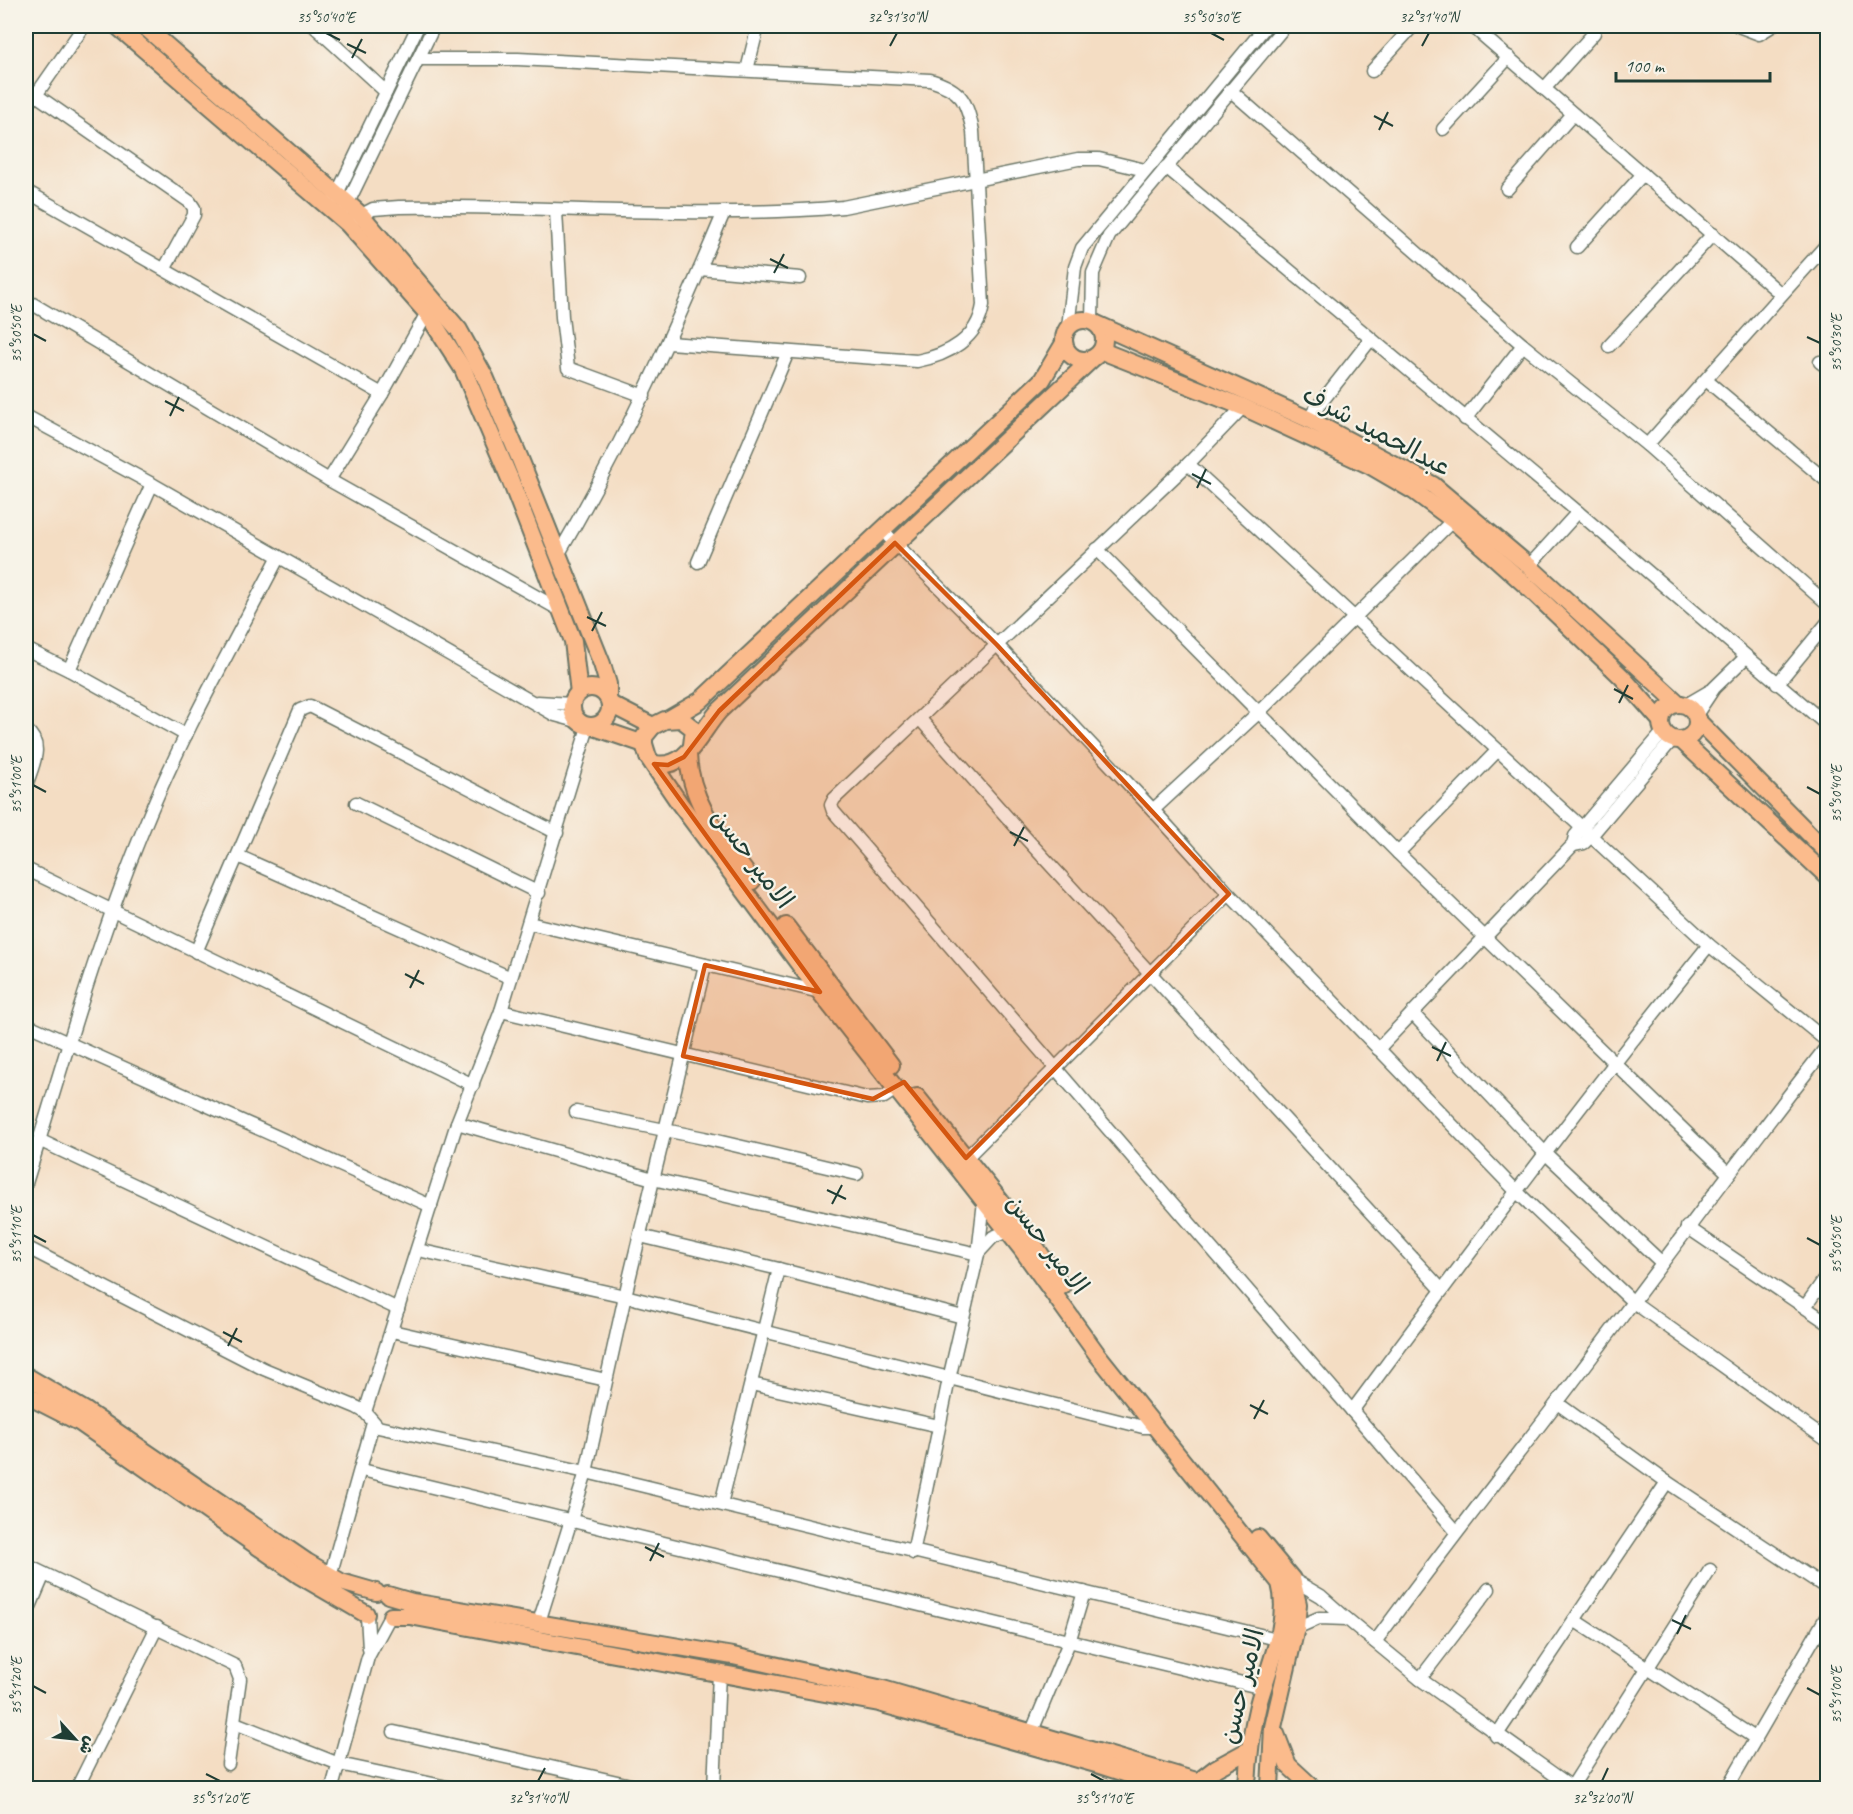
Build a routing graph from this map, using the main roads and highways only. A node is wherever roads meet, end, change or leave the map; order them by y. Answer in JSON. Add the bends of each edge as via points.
{"nodes":[{"id":1,"x":117,"y":26,"type":"edge"},
{"id":2,"x":144,"y":26,"type":"edge"},
{"id":3,"x":344,"y":210,"type":"junction"},
{"id":4,"x":1094,"y":323,"type":"junction"},
{"id":5,"x":1066,"y":335,"type":"junction"},
{"id":6,"x":1097,"y":355,"type":"junction"},
{"id":7,"x":550,"y":534,"type":"junction"},
{"id":8,"x":532,"y":540,"type":"junction"},
{"id":9,"x":575,"y":698,"type":"junction"},
{"id":10,"x":609,"y":700,"type":"junction"},
{"id":11,"x":1689,"y":711,"type":"junction"},
{"id":12,"x":663,"y":722,"type":"junction"},
{"id":13,"x":586,"y":725,"type":"junction"},
{"id":14,"x":1670,"y":732,"type":"junction"},
{"id":15,"x":644,"y":744,"type":"junction"},
{"id":16,"x":690,"y":749,"type":"junction"},
{"id":17,"x":654,"y":764,"type":"junction"},
{"id":18,"x":1826,"y":848,"type":"edge"},
{"id":19,"x":1827,"y":877,"type":"edge"},
{"id":20,"x":900,"y":1085,"type":"junction"},
{"id":21,"x":26,"y":1376,"type":"edge"},
{"id":22,"x":26,"y":1395,"type":"edge"},
{"id":23,"x":382,"y":1593,"type":"junction"},
{"id":24,"x":366,"y":1615,"type":"junction"},
{"id":25,"x":390,"y":1617,"type":"junction"},
{"id":26,"x":1273,"y":1727,"type":"junction"},
{"id":27,"x":1249,"y":1750,"type":"junction"},
{"id":28,"x":1199,"y":1781,"type":"junction"},
{"id":29,"x":1171,"y":1788,"type":"edge"},
{"id":30,"x":1220,"y":1788,"type":"edge"},
{"id":31,"x":1247,"y":1788,"type":"edge"},
{"id":32,"x":1270,"y":1788,"type":"edge"},
{"id":33,"x":1313,"y":1788,"type":"edge"}],
"edges":[{"from":1,"to":3,"type":"main road"},
{"from":2,"to":3,"type":"main road"},
{"from":3,"to":7,"type":"main road","via":[[449,316],[472,350]]},
{"from":3,"to":8,"type":"main road","via":[[426,313],[463,369]]},
{"from":4,"to":5,"type":"main road","via":[[1079,321]]},
{"from":4,"to":6,"type":"main road","via":[[1104,335]]},
{"from":4,"to":11,"type":"main road","name":"عبدالحميد شرف","via":[[1308,419],[1433,485]]},
{"from":5,"to":6,"type":"main road","via":[[1068,353],[1077,360]]},
{"from":5,"to":12,"type":"main road","via":[[1042,380],[700,701]]},
{"from":6,"to":14,"type":"main road","name":"عبدالحميد شرف","via":[[1243,407],[1396,480],[1453,520],[1572,628]]},
{"from":6,"to":16,"type":"main road","via":[[719,711]]},
{"from":7,"to":8,"type":"main road"},
{"from":7,"to":10,"type":"main road","via":[[602,664]]},
{"from":8,"to":9,"type":"main road","via":[[573,641]]},
{"from":9,"to":10,"type":"main road","via":[[591,688],[603,692]]},
{"from":9,"to":13,"type":"main road"},
{"from":10,"to":12,"type":"main road"},
{"from":10,"to":13,"type":"main road","via":[[608,717]]},
{"from":11,"to":14,"type":"main road","via":[[1693,733]]},
{"from":11,"to":14,"type":"main road","via":[[1669,707]]},
{"from":11,"to":18,"type":"main road","name":"عبدالحميد شرف"},
{"from":12,"to":15,"type":"main road","via":[[648,731]]},
{"from":12,"to":16,"type":"main road","name":"الامير حسن","via":[[681,719],[691,724],[694,729]]},
{"from":13,"to":15,"type":"main road"},
{"from":14,"to":19,"type":"main road","name":"عبدالحميد شرف"},
{"from":15,"to":17,"type":"main road"},
{"from":16,"to":17,"type":"main road","via":[[676,764]]},
{"from":16,"to":20,"type":"main road","name":"الامير حسن","via":[[695,794],[707,819]]},
{"from":17,"to":20,"type":"main road","name":"الامير حسن","via":[[820,992]]},
{"from":20,"to":26,"type":"main road","name":"الامير حسن","via":[[1026,1233],[1103,1347],[1292,1579],[1298,1604],[1296,1628]]},
{"from":20,"to":27,"type":"main road","name":"الامير حسن","via":[[1097,1354],[1280,1583],[1285,1612]]},
{"from":21,"to":23,"type":"main road","via":[[86,1411],[330,1576]]},
{"from":22,"to":24,"type":"main road","via":[[79,1422],[270,1556]]},
{"from":23,"to":24,"type":"main road","via":[[364,1603]]},
{"from":23,"to":25,"type":"main road","via":[[394,1607]]},
{"from":23,"to":28,"type":"main road","via":[[411,1602],[733,1656],[872,1686]]},
{"from":24,"to":25,"type":"main road","via":[[375,1621]]},
{"from":25,"to":29,"type":"main road","via":[[410,1616],[879,1703]]},
{"from":26,"to":32,"type":"main road","name":"الامير حسن"},
{"from":26,"to":33,"type":"main road","via":[[1288,1765]]},
{"from":27,"to":28,"type":"main road"},
{"from":27,"to":31,"type":"main road","name":"الامير حسن"},
{"from":28,"to":30,"type":"main road"}]}
